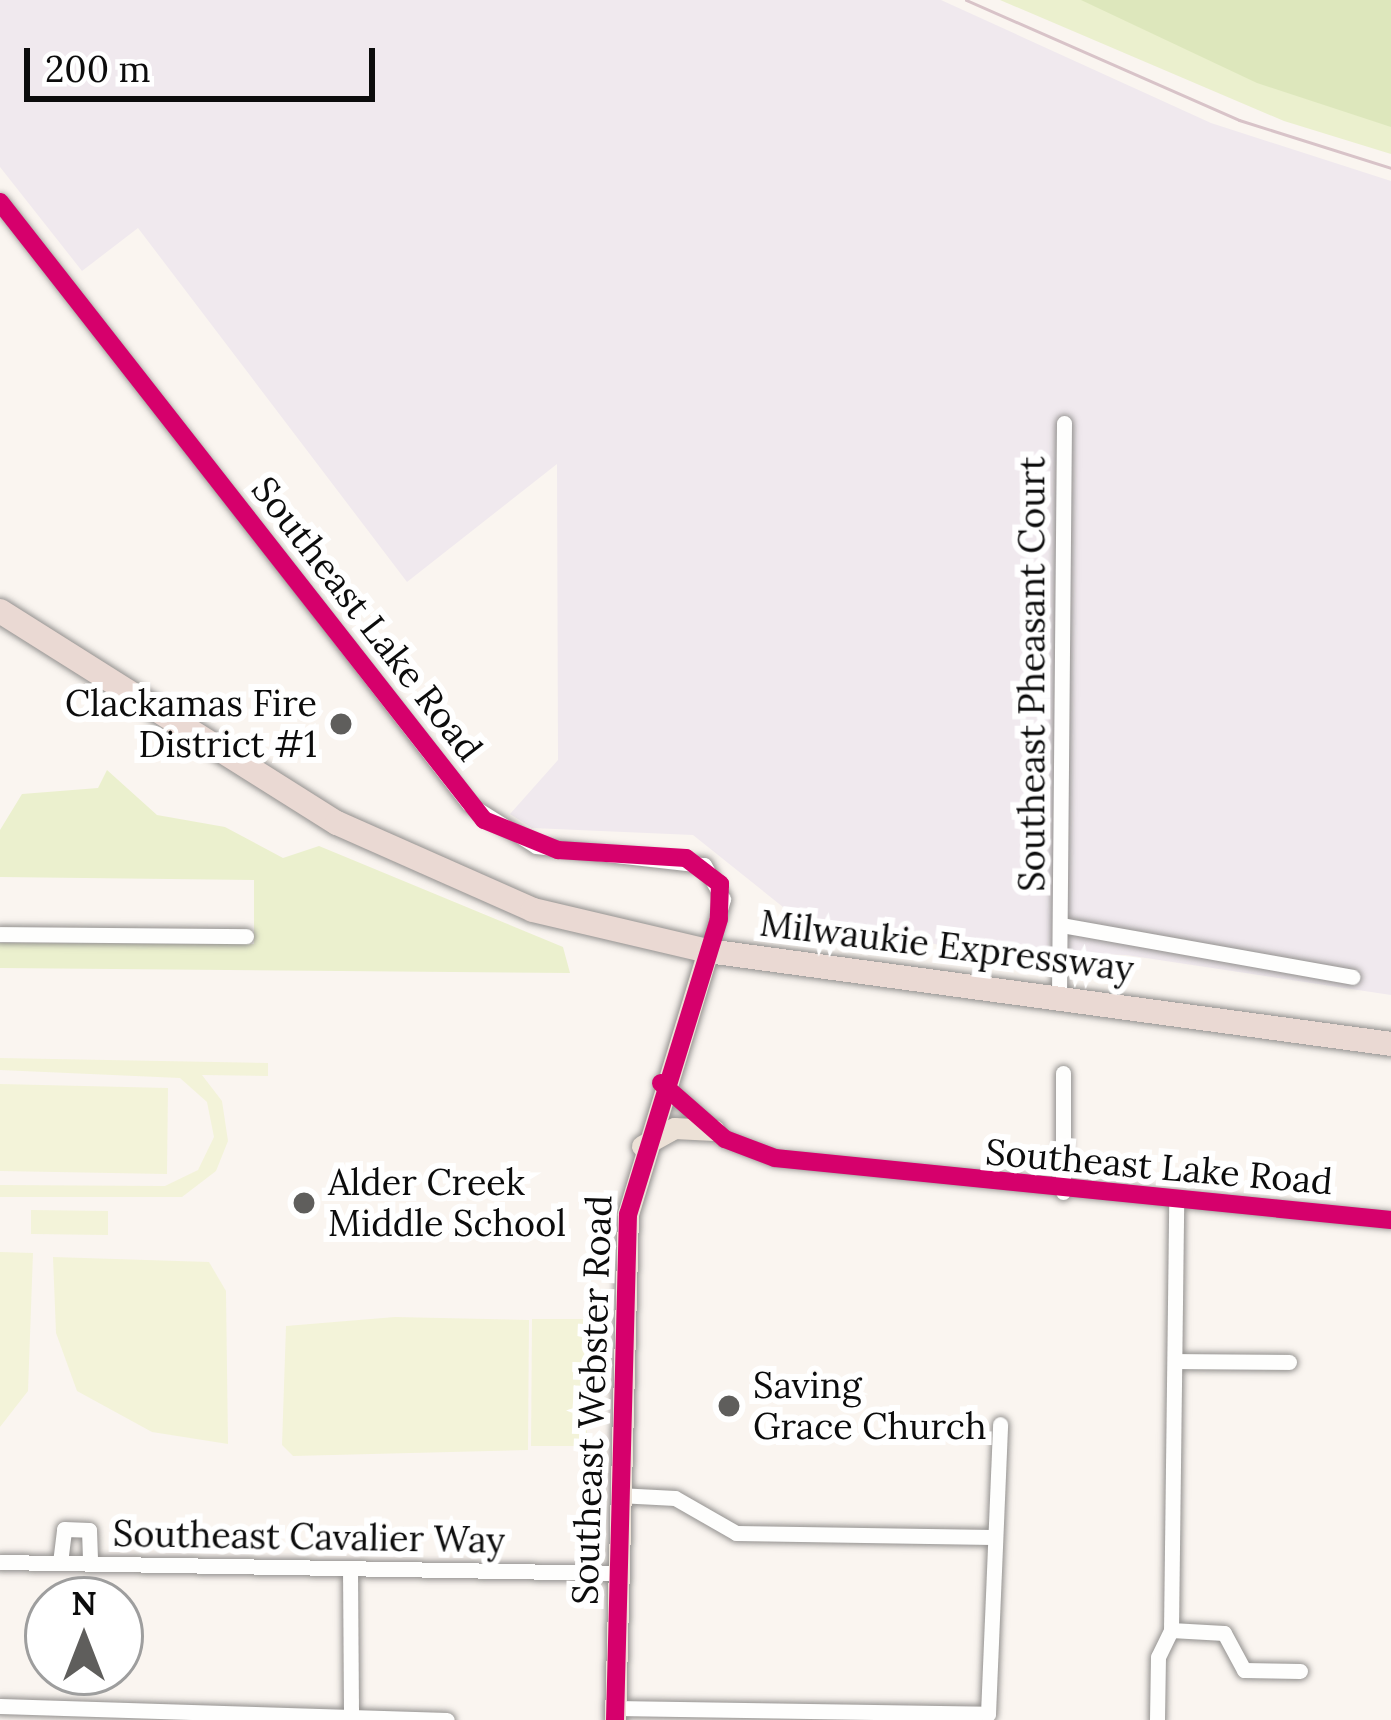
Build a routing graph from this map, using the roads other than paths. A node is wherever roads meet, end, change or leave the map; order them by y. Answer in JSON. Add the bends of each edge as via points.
{"nodes":[{"id":1,"x":0,"y":202,"type":"edge"},
{"id":2,"x":1064,"y":423,"type":"dead end"},
{"id":3,"x":0,"y":611,"type":"edge"},
{"id":4,"x":1061,"y":925,"type":"junction"},
{"id":5,"x":0,"y":934,"type":"edge"},
{"id":6,"x":245,"y":936,"type":"dead end"},
{"id":7,"x":709,"y":951,"type":"junction"},
{"id":8,"x":1352,"y":977,"type":"dead end"},
{"id":9,"x":1059,"y":996,"type":"junction"},
{"id":10,"x":1391,"y":1044,"type":"edge"},
{"id":11,"x":1063,"y":1073,"type":"dead end"},
{"id":12,"x":661,"y":1083,"type":"junction"},
{"id":13,"x":714,"y":1130,"type":"junction"},
{"id":14,"x":642,"y":1146,"type":"junction"},
{"id":15,"x":1063,"y":1192,"type":"junction"},
{"id":16,"x":1176,"y":1204,"type":"junction"},
{"id":17,"x":1391,"y":1220,"type":"edge"},
{"id":18,"x":1176,"y":1361,"type":"junction"},
{"id":19,"x":1289,"y":1363,"type":"dead end"},
{"id":20,"x":1000,"y":1424,"type":"dead end"},
{"id":21,"x":618,"y":1496,"type":"junction"},
{"id":22,"x":992,"y":1537,"type":"junction"},
{"id":23,"x":0,"y":1562,"type":"edge"},
{"id":24,"x":60,"y":1563,"type":"junction"},
{"id":25,"x":90,"y":1564,"type":"junction"},
{"id":26,"x":350,"y":1568,"type":"junction"},
{"id":27,"x":617,"y":1573,"type":"junction"},
{"id":28,"x":1171,"y":1630,"type":"junction"},
{"id":29,"x":1300,"y":1671,"type":"dead end"},
{"id":30,"x":0,"y":1706,"type":"edge"},
{"id":31,"x":351,"y":1712,"type":"junction"},
{"id":32,"x":615,"y":1714,"type":"edge"},
{"id":33,"x":443,"y":1717,"type":"edge"},
{"id":34,"x":1157,"y":1720,"type":"edge"}],
"edges":[{"from":1,"to":7,"type":"street","name":"Southeast Lake Road","via":[[469,804],[536,846],[704,865],[723,899]]},
{"from":2,"to":4,"type":"street","name":"Southeast Pheasant Court"},
{"from":3,"to":7,"type":"highway","name":"Milwaukie Expressway","via":[[221,756],[428,870],[573,922]]},
{"from":4,"to":8,"type":"street"},
{"from":4,"to":9,"type":"street","name":"Southeast Pheasant Court"},
{"from":5,"to":6,"type":"street"},
{"from":7,"to":9,"type":"highway","name":"Milwaukie Expressway"},
{"from":7,"to":12,"type":"main road","name":"Southeast Webster Road"},
{"from":9,"to":10,"type":"highway","name":"Milwaukie Expressway"},
{"from":11,"to":15,"type":"street"},
{"from":12,"to":13,"type":"street","name":"Southeast Lake Road"},
{"from":12,"to":14,"type":"main road","name":"Southeast Webster Road"},
{"from":13,"to":14,"type":"main road","via":[[674,1128]]},
{"from":13,"to":15,"type":"street","name":"Southeast Lake Road","via":[[788,1160]]},
{"from":14,"to":21,"type":"main road","name":"Southeast Webster Road","via":[[623,1268]]},
{"from":15,"to":16,"type":"street","name":"Southeast Lake Road"},
{"from":16,"to":17,"type":"street","name":"Southeast Lake Road"},
{"from":16,"to":18,"type":"street"},
{"from":18,"to":19,"type":"street"},
{"from":18,"to":28,"type":"street"},
{"from":20,"to":22,"type":"street"},
{"from":21,"to":22,"type":"street","via":[[675,1498],[736,1533]]},
{"from":21,"to":27,"type":"main road","name":"Southeast Webster Road"},
{"from":22,"to":32,"type":"street","via":[[988,1714]]},
{"from":23,"to":24,"type":"street","name":"Southeast Cavalier Way"},
{"from":24,"to":25,"type":"street","name":"Southeast Cavalier Way"},
{"from":24,"to":25,"type":"street","via":[[64,1529],[88,1531]]},
{"from":25,"to":26,"type":"street","name":"Southeast Cavalier Way"},
{"from":26,"to":27,"type":"street","name":"Southeast Cavalier Way"},
{"from":26,"to":31,"type":"street"},
{"from":27,"to":32,"type":"main road","name":"Southeast Webster Road"},
{"from":28,"to":29,"type":"street","via":[[1224,1633],[1244,1670]]},
{"from":28,"to":34,"type":"street","via":[[1157,1657]]},
{"from":30,"to":31,"type":"street"},
{"from":31,"to":33,"type":"street"}]}
